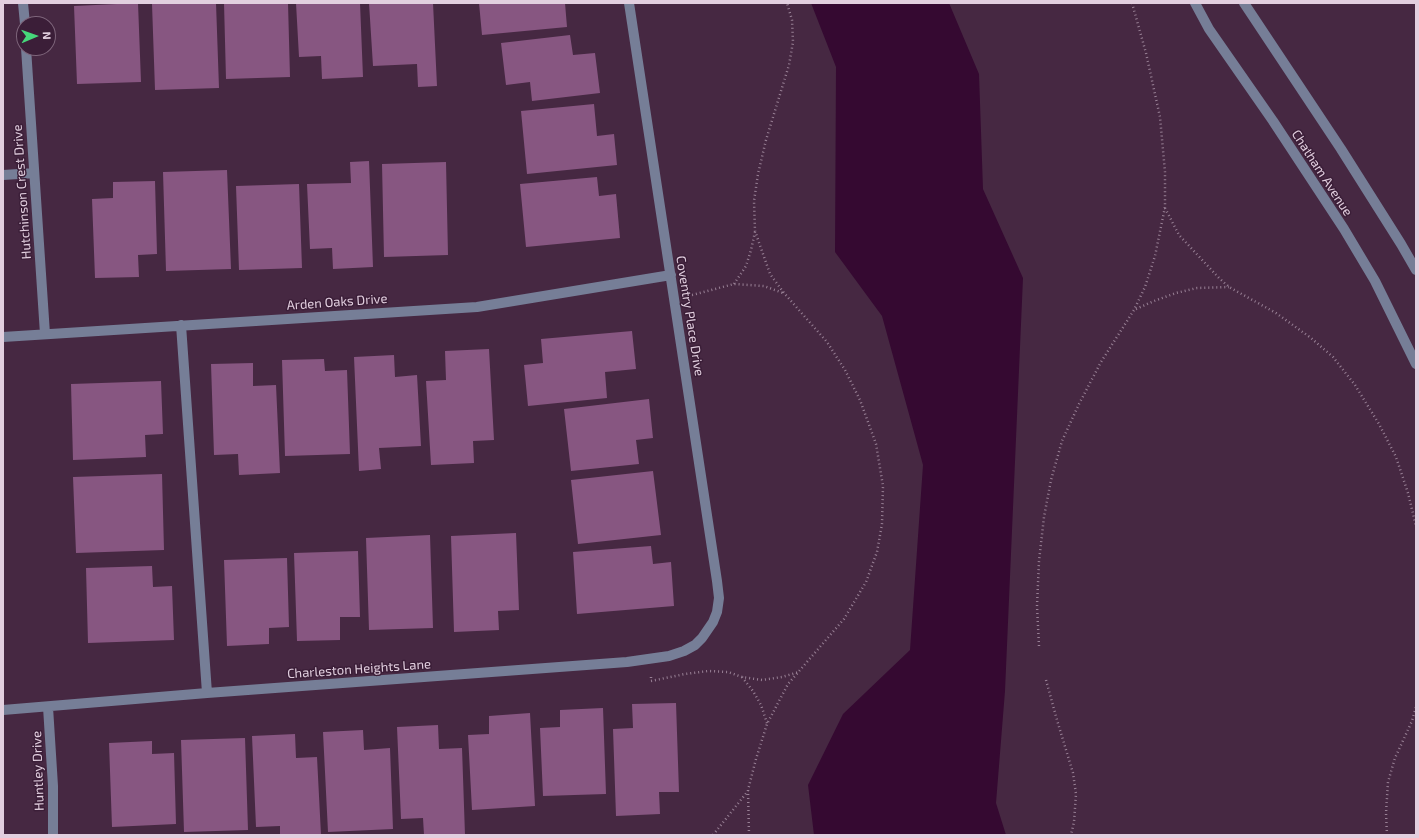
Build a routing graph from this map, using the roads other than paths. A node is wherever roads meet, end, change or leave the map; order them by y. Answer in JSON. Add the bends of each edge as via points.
{"nodes":[{"id":1,"x":23,"y":3,"type":"edge"},
{"id":2,"x":629,"y":3,"type":"edge"},
{"id":3,"x":1195,"y":3,"type":"edge"},
{"id":4,"x":1244,"y":3,"type":"edge"},
{"id":5,"x":24,"y":16,"type":"edge"},
{"id":6,"x":27,"y":56,"type":"edge"},
{"id":7,"x":34,"y":173,"type":"junction"},
{"id":8,"x":3,"y":175,"type":"edge"},
{"id":9,"x":1416,"y":270,"type":"edge"},
{"id":10,"x":671,"y":276,"type":"junction"},
{"id":11,"x":181,"y":325,"type":"junction"},
{"id":12,"x":45,"y":334,"type":"junction"},
{"id":13,"x":3,"y":337,"type":"edge"},
{"id":14,"x":1416,"y":364,"type":"edge"},
{"id":15,"x":708,"y":631,"type":"joint"},
{"id":16,"x":207,"y":693,"type":"junction"},
{"id":17,"x":48,"y":706,"type":"junction"},
{"id":18,"x":3,"y":710,"type":"edge"},
{"id":19,"x":53,"y":835,"type":"edge"}],
"edges":[{"from":1,"to":5,"type":"street"},
{"from":2,"to":10,"type":"street","name":"Coventry Place Drive"},
{"from":3,"to":14,"type":"street","name":"Chatham Avenue","via":[[1209,29],[1344,229],[1375,281]]},
{"from":4,"to":9,"type":"street","via":[[1342,150]]},
{"from":6,"to":7,"type":"street","name":"Hutchinson Crest Drive"},
{"from":7,"to":8,"type":"street"},
{"from":7,"to":12,"type":"street","name":"Hutchinson Crest Drive"},
{"from":10,"to":11,"type":"street","name":"Arden Oaks Drive","via":[[477,307]]},
{"from":10,"to":15,"type":"street","name":"Coventry Place Drive","via":[[719,598],[717,612]]},
{"from":11,"to":12,"type":"street","name":"Arden Oaks Drive"},
{"from":11,"to":16,"type":"street"},
{"from":12,"to":13,"type":"street","name":"Arden Oaks Drive"},
{"from":15,"to":16,"type":"street","name":"Charleston Heights Lane","via":[[695,645],[684,651],[648,659]]},
{"from":16,"to":17,"type":"street","name":"Charleston Heights Lane"},
{"from":17,"to":18,"type":"street","name":"Charleston Heights Lane"},
{"from":17,"to":19,"type":"street","name":"Huntley Drive"}]}
